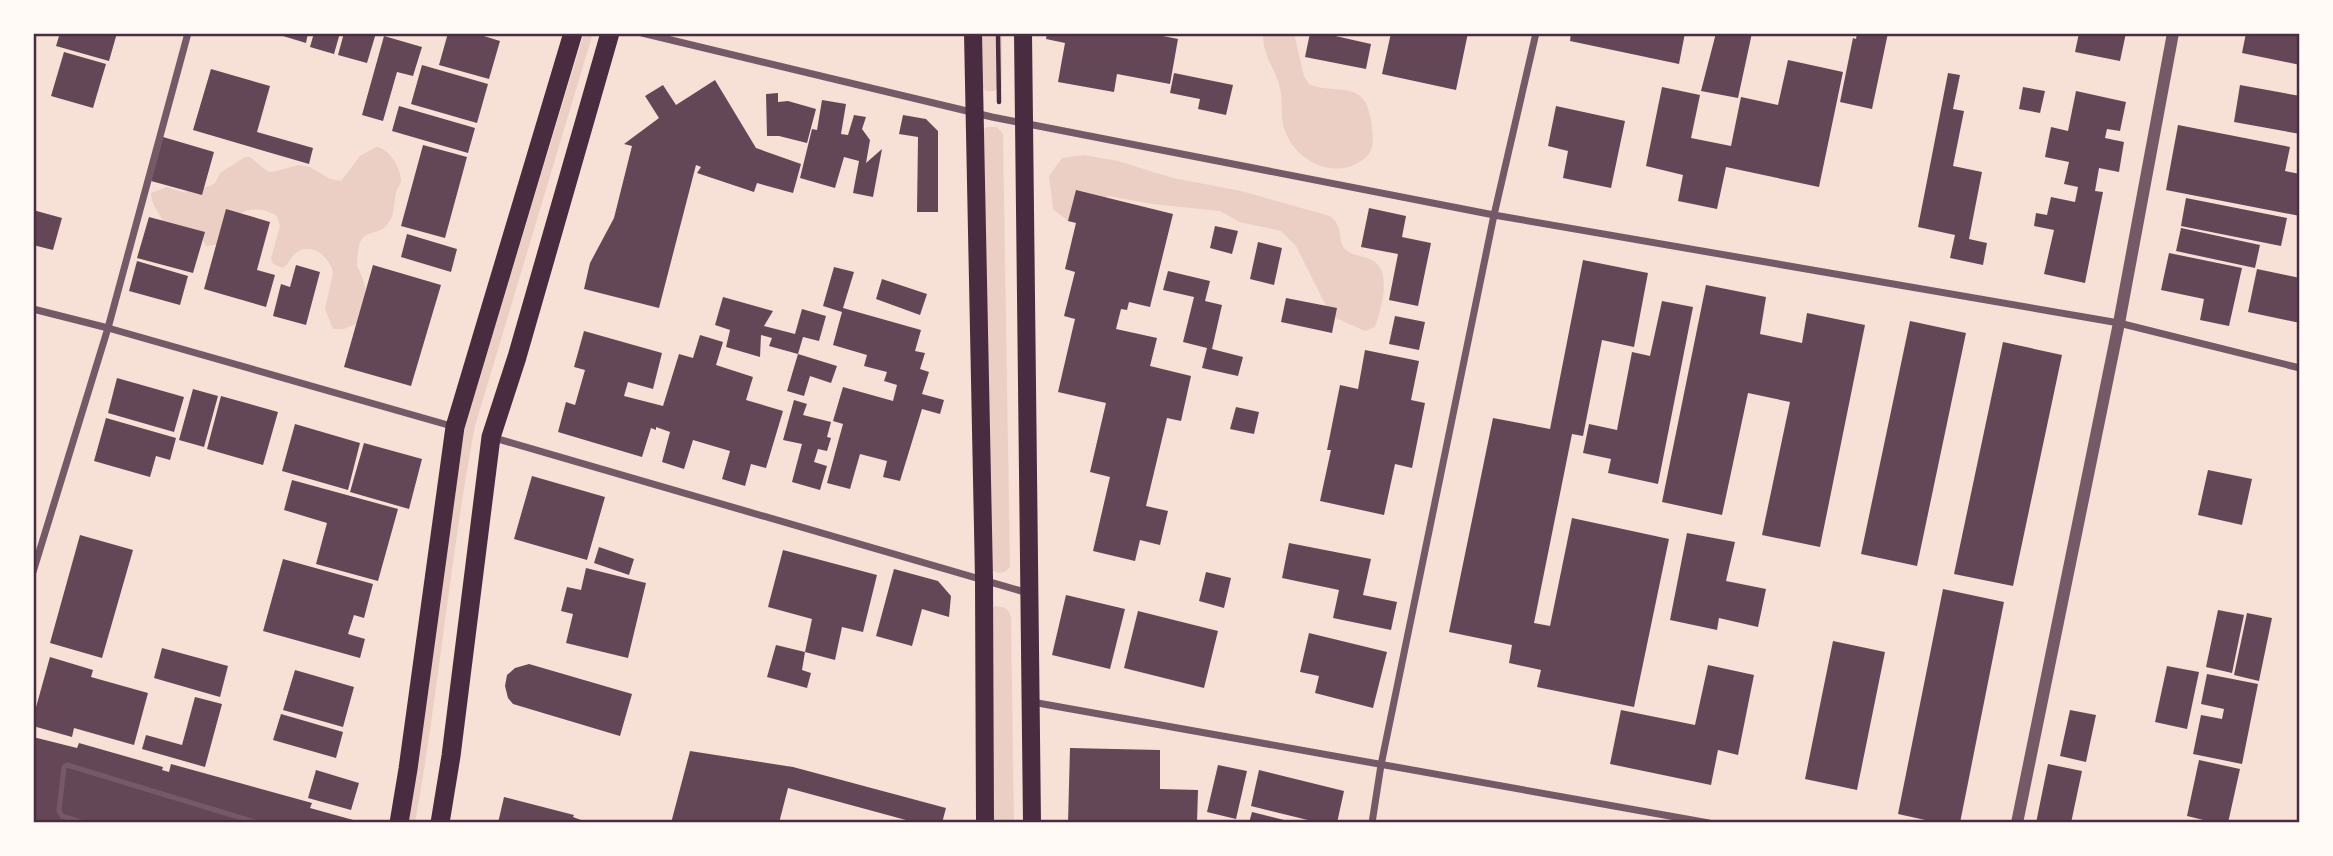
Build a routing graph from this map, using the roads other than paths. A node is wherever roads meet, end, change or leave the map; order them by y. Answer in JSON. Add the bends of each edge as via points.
{"nodes":[{"id":1,"x":188,"y":33,"type":"edge"},
{"id":2,"x":573,"y":33,"type":"edge"},
{"id":3,"x":610,"y":33,"type":"edge"},
{"id":4,"x":642,"y":33,"type":"edge"},
{"id":5,"x":973,"y":33,"type":"edge"},
{"id":6,"x":1023,"y":33,"type":"edge"},
{"id":7,"x":1536,"y":33,"type":"edge"},
{"id":8,"x":2173,"y":33,"type":"edge"},
{"id":9,"x":974,"y":113,"type":"junction"},
{"id":10,"x":1024,"y":123,"type":"junction"},
{"id":11,"x":1494,"y":215,"type":"junction"},
{"id":12,"x":33,"y":309,"type":"edge"},
{"id":13,"x":2119,"y":323,"type":"junction"},
{"id":14,"x":108,"y":328,"type":"junction"},
{"id":15,"x":2300,"y":368,"type":"edge"},
{"id":16,"x":455,"y":427,"type":"junction"},
{"id":17,"x":491,"y":437,"type":"junction"},
{"id":18,"x":33,"y":572,"type":"edge"},
{"id":19,"x":984,"y":578,"type":"junction"},
{"id":20,"x":1030,"y":594,"type":"junction"},
{"id":21,"x":1032,"y":701,"type":"junction"},
{"id":22,"x":1381,"y":765,"type":"junction"},
{"id":23,"x":84,"y":823,"type":"edge"},
{"id":24,"x":258,"y":823,"type":"edge"},
{"id":25,"x":399,"y":823,"type":"edge"},
{"id":26,"x":440,"y":823,"type":"edge"},
{"id":27,"x":985,"y":823,"type":"edge"},
{"id":28,"x":1032,"y":823,"type":"edge"},
{"id":29,"x":1372,"y":823,"type":"edge"},
{"id":30,"x":1709,"y":823,"type":"edge"},
{"id":31,"x":2017,"y":823,"type":"edge"}],
"edges":[{"from":1,"to":14,"type":"street"},
{"from":2,"to":16,"type":"highway"},
{"from":3,"to":17,"type":"highway"},
{"from":4,"to":9,"type":"street"},
{"from":5,"to":9,"type":"main road"},
{"from":6,"to":10,"type":"main road"},
{"from":7,"to":11,"type":"street"},
{"from":8,"to":13,"type":"street"},
{"from":9,"to":10,"type":"street"},
{"from":9,"to":19,"type":"main road"},
{"from":10,"to":11,"type":"street"},
{"from":10,"to":20,"type":"main road"},
{"from":11,"to":13,"type":"street"},
{"from":11,"to":22,"type":"street"},
{"from":12,"to":14,"type":"street"},
{"from":13,"to":15,"type":"street"},
{"from":13,"to":31,"type":"street"},
{"from":14,"to":16,"type":"street"},
{"from":14,"to":18,"type":"street"},
{"from":16,"to":25,"type":"highway"},
{"from":17,"to":19,"type":"street"},
{"from":17,"to":26,"type":"highway"},
{"from":19,"to":20,"type":"street"},
{"from":19,"to":27,"type":"main road"},
{"from":20,"to":21,"type":"main road"},
{"from":21,"to":22,"type":"street"},
{"from":21,"to":28,"type":"main road"},
{"from":22,"to":29,"type":"street"},
{"from":22,"to":30,"type":"street"},
{"from":23,"to":24,"type":"lane","via":[[59,811],[67,765]]}]}
